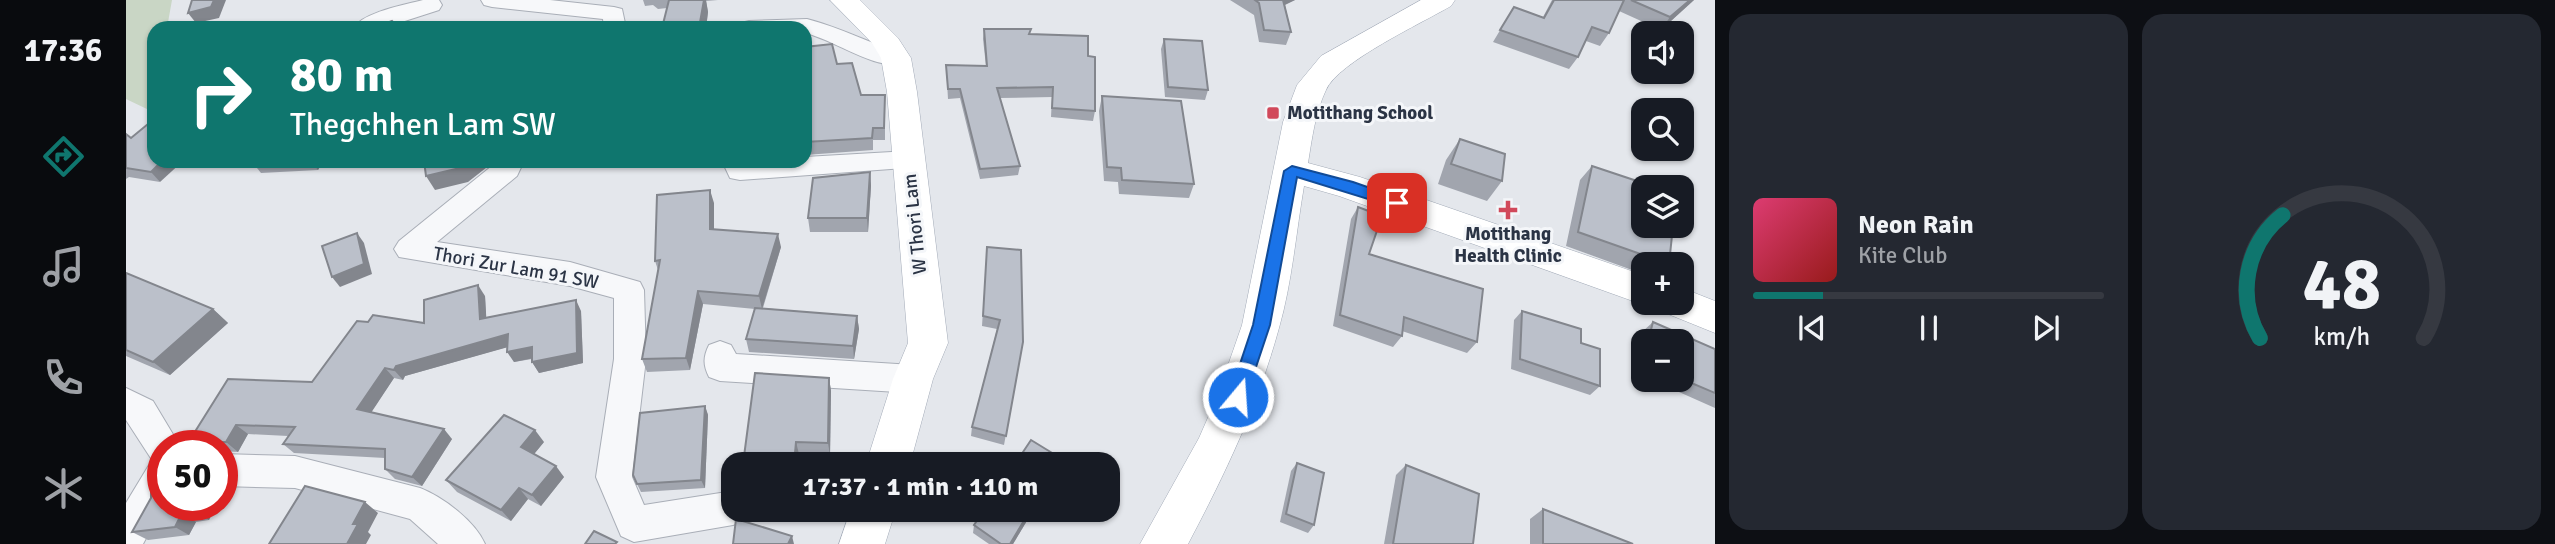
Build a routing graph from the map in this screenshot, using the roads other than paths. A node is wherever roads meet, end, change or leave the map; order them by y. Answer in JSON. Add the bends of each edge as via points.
{"nodes":[{"id":1,"x":492,"y":0,"type":"edge"},
{"id":2,"x":844,"y":0,"type":"edge"},
{"id":3,"x":1441,"y":0,"type":"edge"},
{"id":4,"x":431,"y":2,"type":"edge"},
{"id":5,"x":379,"y":21,"type":"edge"},
{"id":6,"x":434,"y":21,"type":"edge"},
{"id":7,"x":614,"y":21,"type":"edge"},
{"id":8,"x":812,"y":27,"type":"edge"},
{"id":9,"x":896,"y":58,"type":"junction"},
{"id":10,"x":909,"y":160,"type":"junction"},
{"id":11,"x":812,"y":166,"type":"edge"},
{"id":12,"x":508,"y":168,"type":"edge"},
{"id":13,"x":738,"y":168,"type":"edge"},
{"id":14,"x":786,"y":168,"type":"edge"},
{"id":15,"x":1292,"y":171,"type":"junction"},
{"id":16,"x":1631,"y":286,"type":"edge"},
{"id":17,"x":1694,"y":308,"type":"edge"},
{"id":18,"x":1715,"y":317,"type":"edge"},
{"id":19,"x":720,"y":354,"type":"dead end"},
{"id":20,"x":913,"y":379,"type":"junction"},
{"id":21,"x":126,"y":403,"type":"edge"},
{"id":22,"x":152,"y":430,"type":"edge"},
{"id":23,"x":892,"y":452,"type":"edge"},
{"id":24,"x":238,"y":470,"type":"edge"},
{"id":25,"x":147,"y":501,"type":"edge"},
{"id":26,"x":721,"y":510,"type":"edge"},
{"id":27,"x":870,"y":522,"type":"edge"},
{"id":28,"x":126,"y":538,"type":"edge"},
{"id":29,"x":466,"y":544,"type":"edge"},
{"id":30,"x":862,"y":544,"type":"edge"},
{"id":31,"x":1163,"y":544,"type":"edge"}],
"edges":[{"from":1,"to":7,"type":"street","via":[[614,14]]},
{"from":2,"to":9,"type":"main road","name":"W Thori Lam","via":[[884,38]]},
{"from":3,"to":15,"type":"main road","via":[[1331,63],[1305,99]]},
{"from":4,"to":5,"type":"street"},
{"from":4,"to":6,"type":"street"},
{"from":8,"to":9,"type":"street"},
{"from":9,"to":10,"type":"main road","name":"W Thori Lam"},
{"from":10,"to":11,"type":"street"},
{"from":10,"to":20,"type":"main road","name":"W Thori Lam","via":[[928,343]]},
{"from":12,"to":26,"type":"street","name":"Thori Zur Lam 91 SW","via":[[410,249],[570,274],[629,290],[630,359],[614,477],[634,524]]},
{"from":13,"to":14,"type":"street"},
{"from":15,"to":16,"type":"main road","via":[[1348,186]]},
{"from":15,"to":31,"type":"main road","via":[[1261,325],[1238,397],[1214,452]]},
{"from":17,"to":18,"type":"main road"},
{"from":19,"to":20,"type":"street","via":[[720,368]]},
{"from":20,"to":23,"type":"main road","name":"W Thori Lam"},
{"from":21,"to":22,"type":"street","via":[[141,411]]},
{"from":24,"to":29,"type":"street","via":[[295,472],[420,505]]},
{"from":25,"to":28,"type":"street"},
{"from":27,"to":30,"type":"main road"}]}
